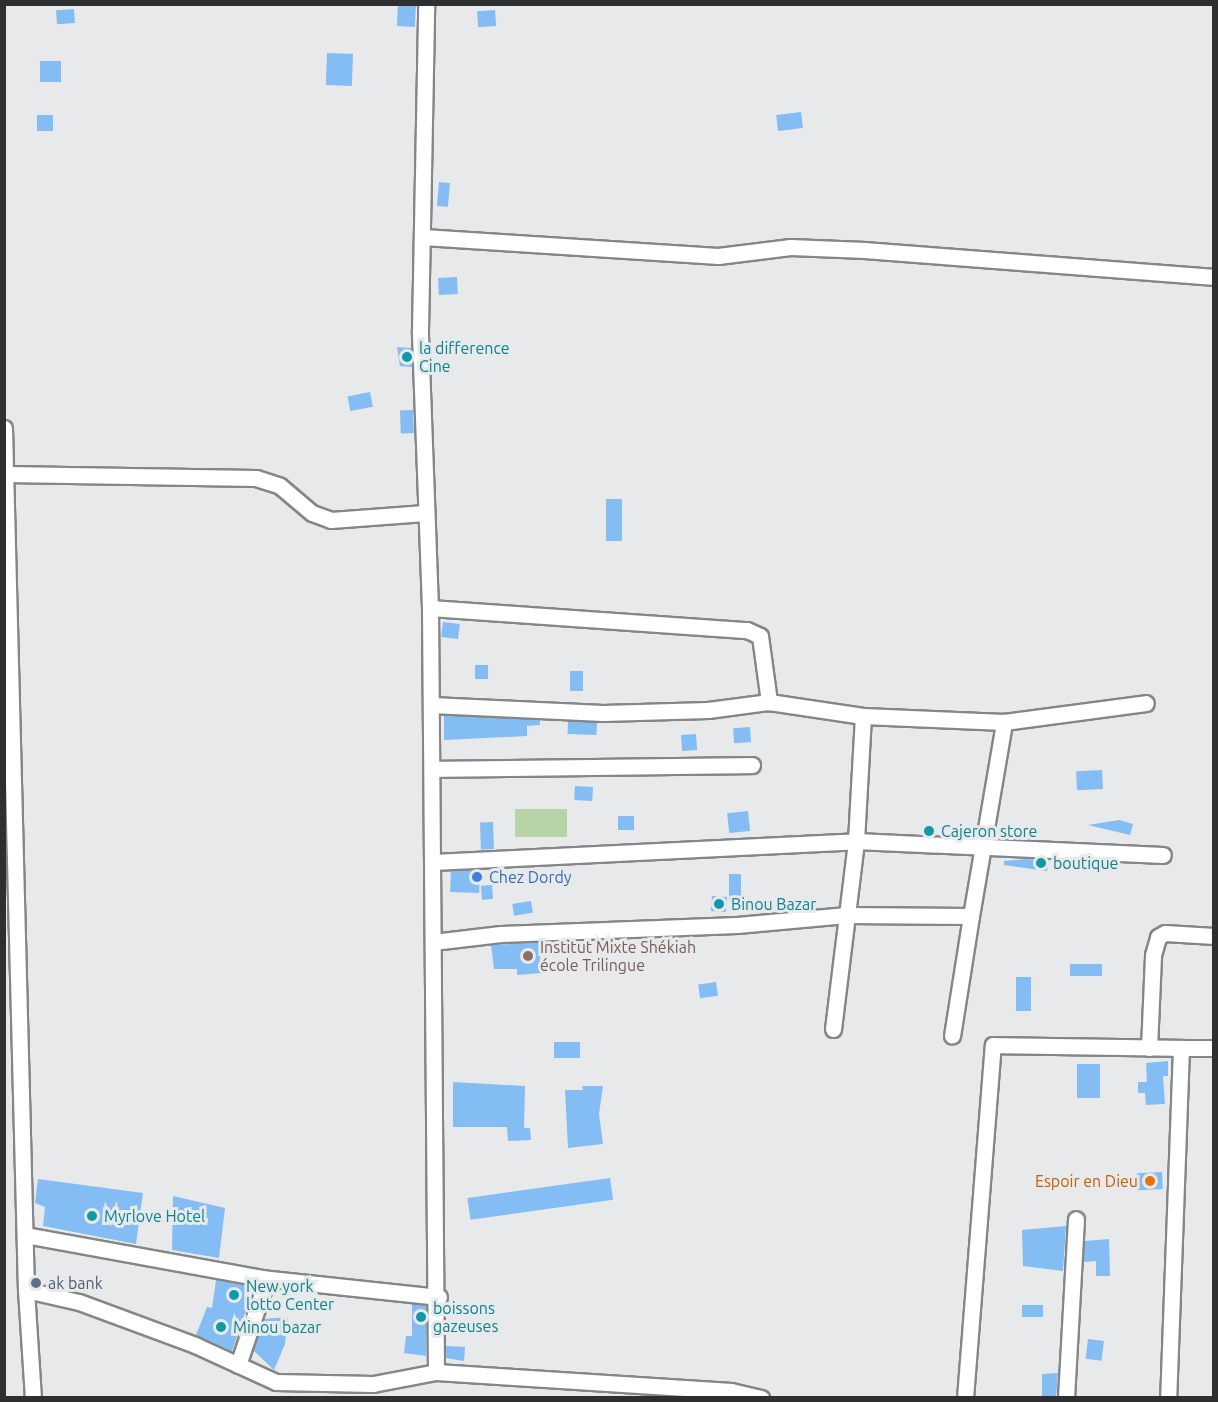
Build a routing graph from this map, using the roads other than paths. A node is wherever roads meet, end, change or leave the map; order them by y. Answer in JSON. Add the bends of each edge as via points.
{"nodes":[{"id":1,"x":426,"y":4,"type":"edge"},
{"id":2,"x":423,"y":237,"type":"junction"},
{"id":3,"x":1214,"y":277,"type":"edge"},
{"id":4,"x":4,"y":428,"type":"edge"},
{"id":5,"x":6,"y":474,"type":"edge"},
{"id":6,"x":425,"y":513,"type":"junction"},
{"id":7,"x":430,"y":608,"type":"junction"},
{"id":8,"x":8,"y":645,"type":"edge"},
{"id":9,"x":769,"y":702,"type":"junction"},
{"id":10,"x":1146,"y":703,"type":"dead end"},
{"id":11,"x":431,"y":705,"type":"junction"},
{"id":12,"x":863,"y":716,"type":"junction"},
{"id":13,"x":1004,"y":722,"type":"junction"},
{"id":14,"x":752,"y":765,"type":"dead end"},
{"id":15,"x":432,"y":769,"type":"junction"},
{"id":16,"x":856,"y":841,"type":"junction"},
{"id":17,"x":985,"y":846,"type":"junction"},
{"id":18,"x":1163,"y":855,"type":"dead end"},
{"id":19,"x":433,"y":862,"type":"junction"},
{"id":20,"x":847,"y":915,"type":"junction"},
{"id":21,"x":971,"y":916,"type":"junction"},
{"id":22,"x":1214,"y":936,"type":"edge"},
{"id":23,"x":433,"y":942,"type":"junction"},
{"id":24,"x":832,"y":1029,"type":"dead end"},
{"id":25,"x":952,"y":1036,"type":"dead end"},
{"id":26,"x":1149,"y":1048,"type":"junction"},
{"id":27,"x":1180,"y":1048,"type":"junction"},
{"id":28,"x":1214,"y":1048,"type":"edge"},
{"id":29,"x":1076,"y":1219,"type":"dead end"},
{"id":30,"x":25,"y":1235,"type":"junction"},
{"id":31,"x":267,"y":1279,"type":"junction"},
{"id":32,"x":26,"y":1290,"type":"junction"},
{"id":33,"x":439,"y":1297,"type":"junction"},
{"id":34,"x":238,"y":1365,"type":"junction"},
{"id":35,"x":436,"y":1372,"type":"junction"},
{"id":36,"x":33,"y":1398,"type":"edge"},
{"id":37,"x":761,"y":1398,"type":"edge"},
{"id":38,"x":965,"y":1398,"type":"edge"},
{"id":39,"x":1066,"y":1398,"type":"edge"},
{"id":40,"x":1168,"y":1398,"type":"edge"}],
"edges":[{"from":1,"to":2,"type":"street"},
{"from":2,"to":3,"type":"street","via":[[718,256],[790,247],[866,250]]},
{"from":2,"to":6,"type":"street","via":[[420,330]]},
{"from":4,"to":5,"type":"street"},
{"from":5,"to":6,"type":"street","via":[[256,478],[280,486],[321,518]]},
{"from":5,"to":8,"type":"street"},
{"from":6,"to":7,"type":"street"},
{"from":7,"to":9,"type":"street","via":[[747,630],[760,636]]},
{"from":7,"to":11,"type":"street"},
{"from":8,"to":30,"type":"street"},
{"from":9,"to":11,"type":"street","via":[[708,710],[603,713]]},
{"from":9,"to":12,"type":"street"},
{"from":10,"to":13,"type":"street"},
{"from":11,"to":15,"type":"street"},
{"from":12,"to":13,"type":"street"},
{"from":12,"to":16,"type":"street"},
{"from":13,"to":17,"type":"street"},
{"from":14,"to":15,"type":"street"},
{"from":15,"to":19,"type":"street"},
{"from":16,"to":17,"type":"street"},
{"from":16,"to":19,"type":"street"},
{"from":16,"to":20,"type":"street"},
{"from":17,"to":18,"type":"street"},
{"from":17,"to":21,"type":"street"},
{"from":19,"to":23,"type":"street"},
{"from":20,"to":21,"type":"street"},
{"from":20,"to":23,"type":"street","via":[[737,925],[501,934]]},
{"from":20,"to":24,"type":"street"},
{"from":21,"to":25,"type":"street"},
{"from":22,"to":26,"type":"street","via":[[1165,933],[1158,937],[1153,955]]},
{"from":23,"to":33,"type":"street"},
{"from":26,"to":27,"type":"street"},
{"from":26,"to":38,"type":"street","via":[[993,1045]]},
{"from":27,"to":28,"type":"street"},
{"from":27,"to":40,"type":"street"},
{"from":29,"to":39,"type":"street"},
{"from":30,"to":31,"type":"street"},
{"from":30,"to":32,"type":"street"},
{"from":31,"to":33,"type":"street"},
{"from":31,"to":34,"type":"street"},
{"from":32,"to":34,"type":"street","via":[[79,1302]]},
{"from":32,"to":36,"type":"street"},
{"from":33,"to":35,"type":"street"},
{"from":34,"to":35,"type":"street","via":[[276,1382],[373,1384]]},
{"from":35,"to":37,"type":"street","via":[[730,1391]]}]}
